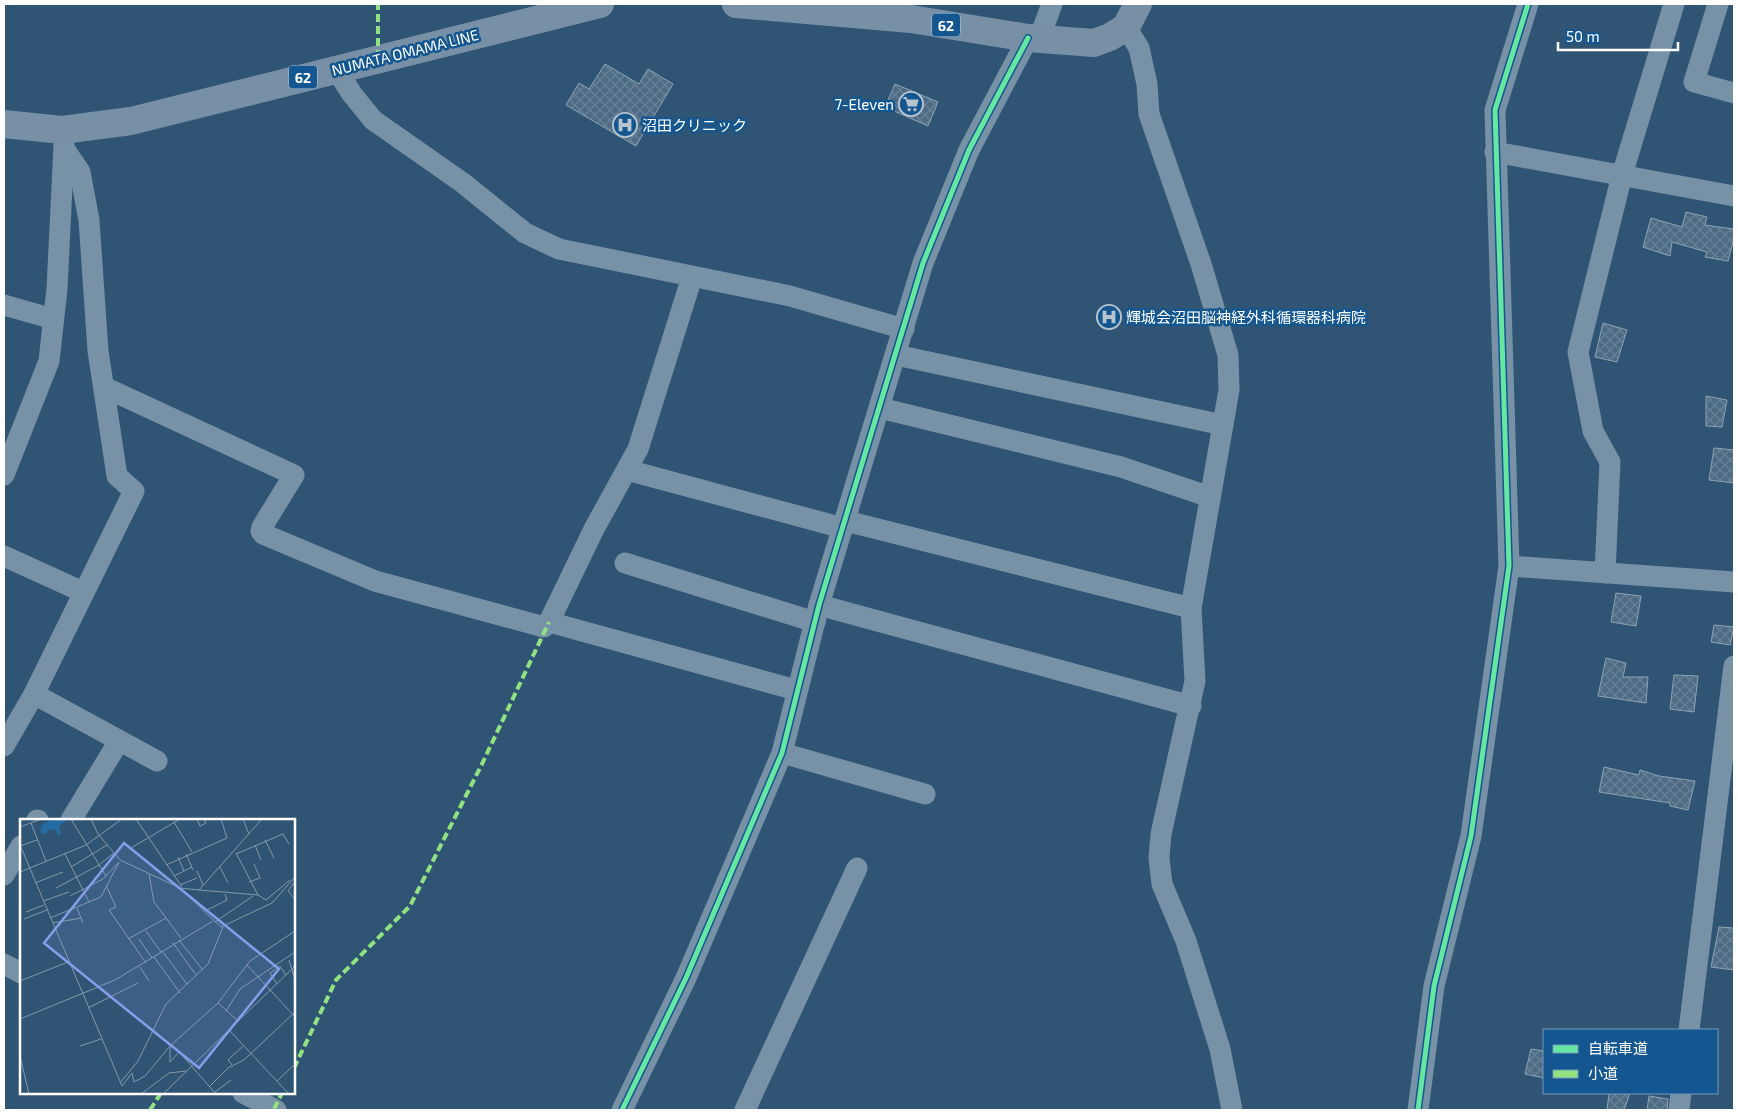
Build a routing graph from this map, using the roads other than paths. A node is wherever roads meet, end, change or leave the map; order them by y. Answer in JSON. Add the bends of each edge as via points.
{"nodes":[{"id":1,"x":600,"y":4,"type":"edge"},
{"id":2,"x":736,"y":4,"type":"edge"},
{"id":3,"x":1052,"y":4,"type":"edge"},
{"id":4,"x":1528,"y":4,"type":"edge"},
{"id":5,"x":1674,"y":4,"type":"edge"},
{"id":6,"x":1718,"y":4,"type":"edge"},
{"id":7,"x":915,"y":12,"type":"edge"},
{"id":8,"x":1132,"y":16,"type":"edge"},
{"id":9,"x":1033,"y":38,"type":"junction"},
{"id":10,"x":336,"y":69,"type":"junction"},
{"id":11,"x":1734,"y":93,"type":"edge"},
{"id":12,"x":4,"y":124,"type":"edge"},
{"id":13,"x":64,"y":140,"type":"junction"},
{"id":14,"x":1495,"y":152,"type":"junction"},
{"id":15,"x":1622,"y":176,"type":"junction"},
{"id":16,"x":1734,"y":196,"type":"edge"},
{"id":17,"x":692,"y":277,"type":"junction"},
{"id":18,"x":4,"y":305,"type":"edge"},
{"id":19,"x":53,"y":319,"type":"junction"},
{"id":20,"x":904,"y":329,"type":"junction"},
{"id":21,"x":896,"y":355,"type":"junction"},
{"id":22,"x":104,"y":387,"type":"junction"},
{"id":23,"x":880,"y":408,"type":"junction"},
{"id":24,"x":1223,"y":425,"type":"junction"},
{"id":25,"x":626,"y":470,"type":"junction"},
{"id":26,"x":4,"y":475,"type":"edge"},
{"id":27,"x":1210,"y":497,"type":"junction"},
{"id":28,"x":844,"y":524,"type":"junction"},
{"id":29,"x":4,"y":556,"type":"edge"},
{"id":30,"x":625,"y":563,"type":"dead end"},
{"id":31,"x":1509,"y":566,"type":"junction"},
{"id":32,"x":1605,"y":573,"type":"junction"},
{"id":33,"x":1734,"y":582,"type":"edge"},
{"id":34,"x":83,"y":592,"type":"junction"},
{"id":35,"x":1191,"y":608,"type":"junction"},
{"id":36,"x":817,"y":614,"type":"junction"},
{"id":37,"x":549,"y":622,"type":"junction"},
{"id":38,"x":1734,"y":666,"type":"edge"},
{"id":39,"x":796,"y":690,"type":"junction"},
{"id":40,"x":1733,"y":690,"type":"edge"},
{"id":41,"x":34,"y":694,"type":"junction"},
{"id":42,"x":1191,"y":706,"type":"junction"},
{"id":43,"x":119,"y":741,"type":"junction"},
{"id":44,"x":4,"y":746,"type":"edge"},
{"id":45,"x":782,"y":753,"type":"junction"},
{"id":46,"x":157,"y":761,"type":"dead end"},
{"id":47,"x":925,"y":794,"type":"dead end"},
{"id":48,"x":72,"y":819,"type":"edge"},
{"id":49,"x":20,"y":848,"type":"edge"},
{"id":50,"x":857,"y":868,"type":"dead end"},
{"id":51,"x":4,"y":875,"type":"edge"},
{"id":52,"x":4,"y":964,"type":"edge"},
{"id":53,"x":20,"y":972,"type":"edge"},
{"id":54,"x":1689,"y":1029,"type":"edge"},
{"id":55,"x":245,"y":1094,"type":"edge"},
{"id":56,"x":1681,"y":1094,"type":"edge"},
{"id":57,"x":269,"y":1109,"type":"edge"},
{"id":58,"x":622,"y":1110,"type":"edge"},
{"id":59,"x":744,"y":1110,"type":"edge"},
{"id":60,"x":1232,"y":1110,"type":"edge"},
{"id":61,"x":1418,"y":1110,"type":"edge"},
{"id":62,"x":1679,"y":1110,"type":"edge"}],
"edges":[{"from":1,"to":10,"type":"main road","name":"NUMATA OMAMA LINE","number":"62"},
{"from":2,"to":7,"type":"main road","number":"62"},
{"from":3,"to":9,"type":"street"},
{"from":4,"to":14,"type":"street","via":[[1494,110]]},
{"from":5,"to":15,"type":"street"},
{"from":6,"to":11,"type":"street","via":[[1694,82]]},
{"from":7,"to":9,"type":"main road","number":"62"},
{"from":8,"to":9,"type":"main road","number":"62","via":[[1110,38],[1094,43]]},
{"from":8,"to":24,"type":"street","via":[[1148,84],[1149,114],[1202,264],[1228,355],[1229,390]]},
{"from":9,"to":20,"type":"street","via":[[969,150],[923,263]]},
{"from":10,"to":13,"type":"main road","name":"NUMATA OMAMA LINE","number":"62"},
{"from":10,"to":17,"type":"street","via":[[373,120],[463,183],[525,234],[559,249]]},
{"from":12,"to":13,"type":"main road","name":"NUMATA OMAMA LINE","number":"62"},
{"from":13,"to":19,"type":"street"},
{"from":13,"to":22,"type":"street","via":[[80,172],[89,220],[98,351]]},
{"from":14,"to":15,"type":"street"},
{"from":14,"to":31,"type":"street"},
{"from":15,"to":16,"type":"street"},
{"from":15,"to":32,"type":"street","via":[[1578,352],[1593,431],[1610,462]]},
{"from":17,"to":20,"type":"street","via":[[790,296]]},
{"from":17,"to":25,"type":"street","via":[[638,449]]},
{"from":18,"to":19,"type":"street"},
{"from":19,"to":26,"type":"street","via":[[49,361]]},
{"from":20,"to":21,"type":"street"},
{"from":21,"to":23,"type":"street"},
{"from":21,"to":24,"type":"street"},
{"from":22,"to":34,"type":"street","via":[[117,476],[134,491]]},
{"from":22,"to":37,"type":"street","via":[[294,476],[262,527],[263,534],[376,580],[544,627]]},
{"from":23,"to":27,"type":"street","via":[[1120,467]]},
{"from":23,"to":28,"type":"street"},
{"from":24,"to":27,"type":"street"},
{"from":25,"to":28,"type":"street"},
{"from":25,"to":37,"type":"street"},
{"from":27,"to":35,"type":"street"},
{"from":28,"to":35,"type":"street"},
{"from":28,"to":36,"type":"street"},
{"from":29,"to":34,"type":"street"},
{"from":30,"to":36,"type":"street"},
{"from":31,"to":32,"type":"street"},
{"from":31,"to":61,"type":"street","via":[[1471,836],[1434,986]]},
{"from":32,"to":33,"type":"street"},
{"from":34,"to":41,"type":"street"},
{"from":35,"to":42,"type":"street","via":[[1195,680]]},
{"from":36,"to":39,"type":"street"},
{"from":36,"to":42,"type":"street"},
{"from":37,"to":39,"type":"street"},
{"from":38,"to":40,"type":"street"},
{"from":39,"to":45,"type":"street"},
{"from":40,"to":54,"type":"street"},
{"from":41,"to":43,"type":"street"},
{"from":41,"to":44,"type":"street"},
{"from":42,"to":60,"type":"street","via":[[1161,834],[1159,858],[1162,884],[1186,942],[1220,1049]]},
{"from":43,"to":46,"type":"street"},
{"from":43,"to":48,"type":"street"},
{"from":45,"to":47,"type":"street"},
{"from":45,"to":58,"type":"street","via":[[686,978]]},
{"from":49,"to":51,"type":"street"},
{"from":50,"to":59,"type":"street"},
{"from":52,"to":53,"type":"street"},
{"from":55,"to":57,"type":"street"},
{"from":56,"to":62,"type":"street"}]}
